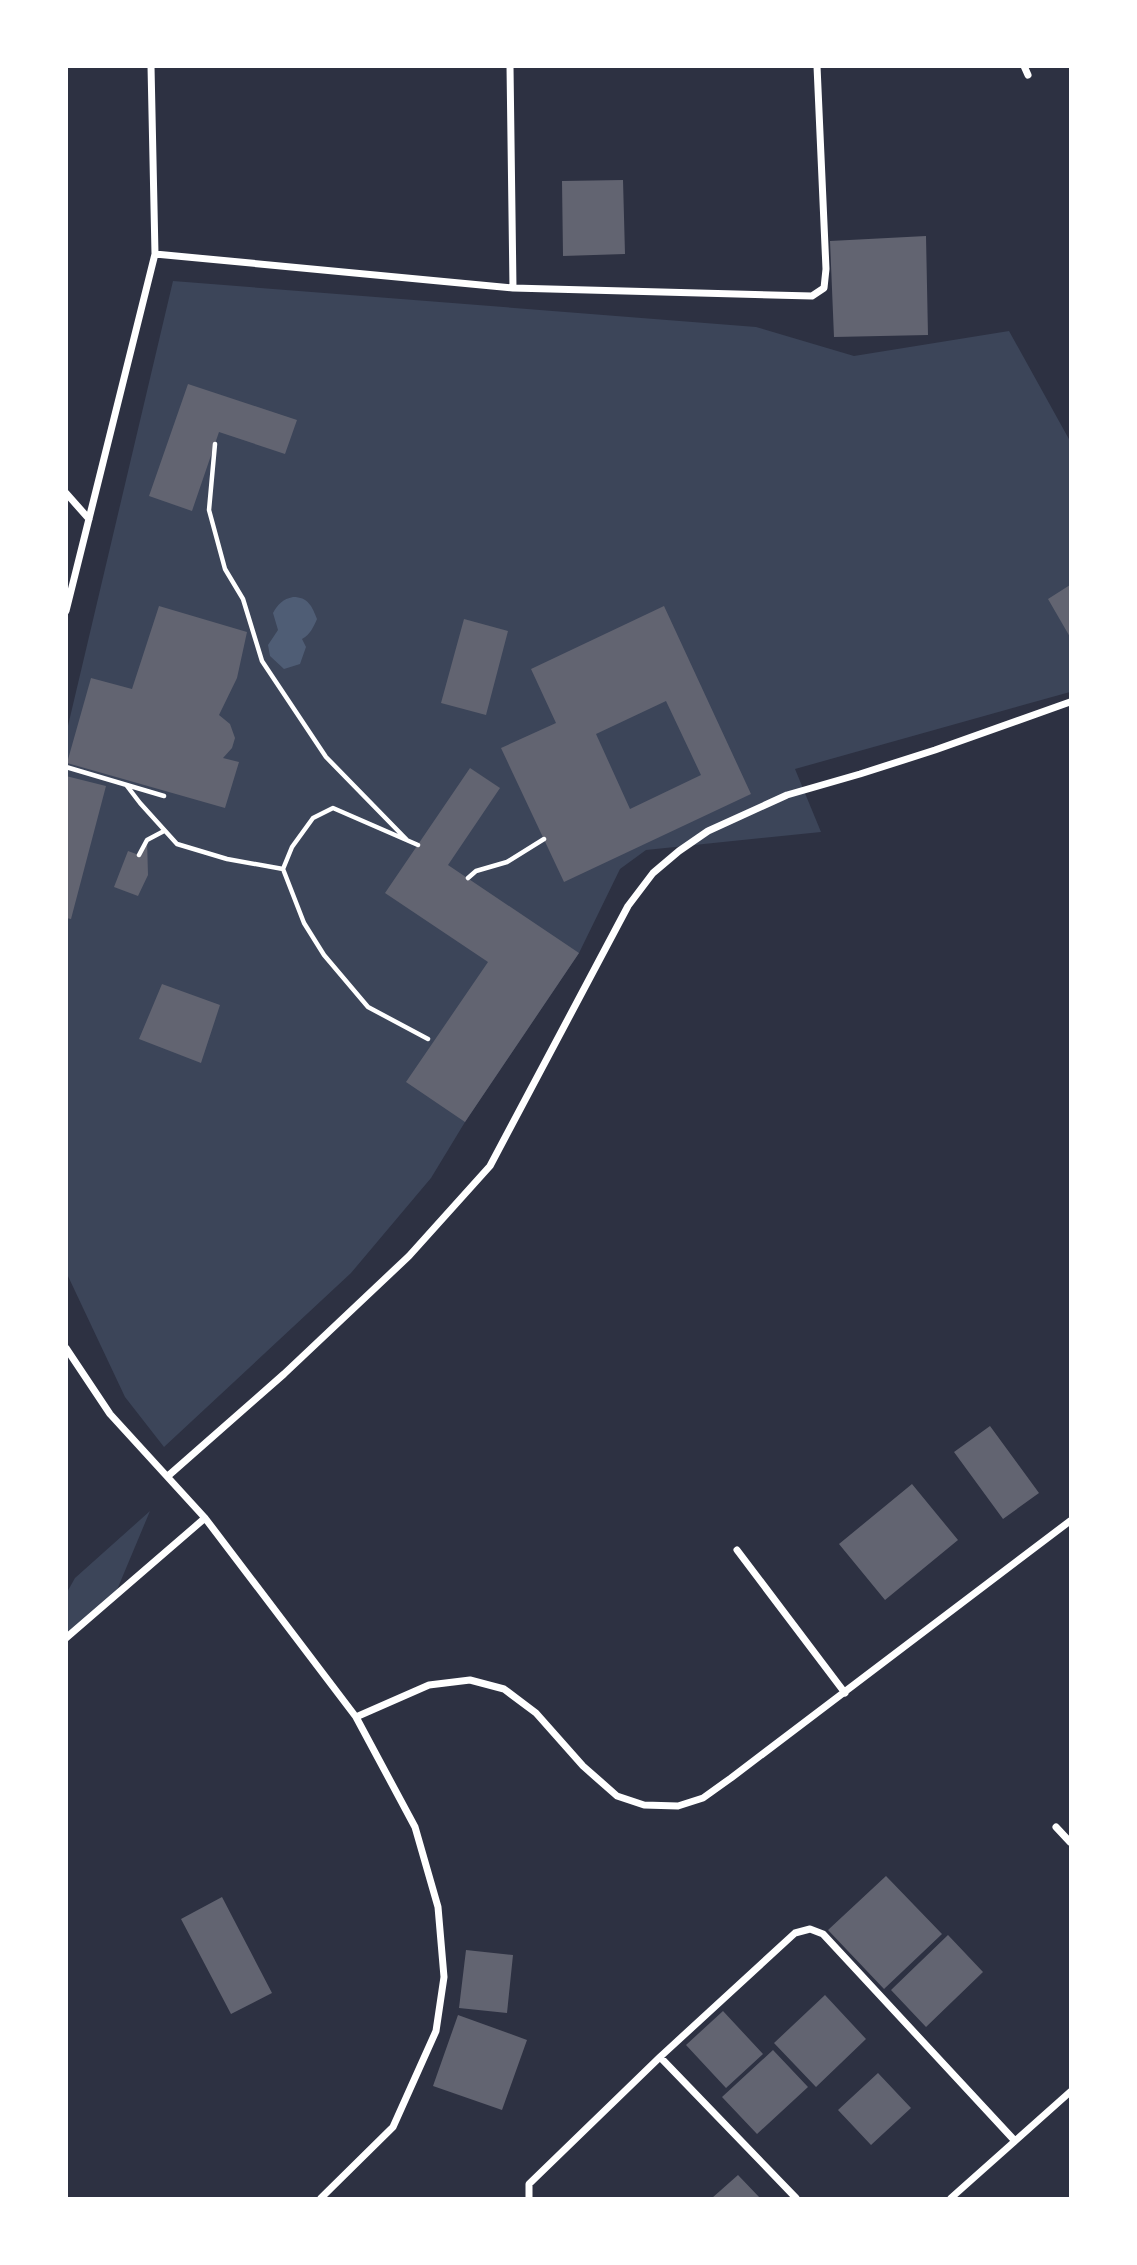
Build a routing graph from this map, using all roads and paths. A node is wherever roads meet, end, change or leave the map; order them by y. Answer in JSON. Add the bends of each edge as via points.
{"nodes":[{"id":1,"x":151,"y":66,"type":"edge"},
{"id":2,"x":510,"y":66,"type":"edge"},
{"id":3,"x":817,"y":66,"type":"edge"},
{"id":4,"x":1024,"y":66,"type":"edge"},
{"id":5,"x":1028,"y":75,"type":"dead end"},
{"id":6,"x":155,"y":254,"type":"junction"},
{"id":7,"x":513,"y":288,"type":"junction"},
{"id":8,"x":215,"y":444,"type":"dead end"},
{"id":9,"x":66,"y":493,"type":"edge"},
{"id":10,"x":89,"y":519,"type":"junction"},
{"id":11,"x":66,"y":611,"type":"edge"},
{"id":12,"x":1070,"y":702,"type":"edge"},
{"id":13,"x":66,"y":767,"type":"edge"},
{"id":14,"x":127,"y":786,"type":"junction"},
{"id":15,"x":164,"y":796,"type":"dead end"},
{"id":16,"x":164,"y":831,"type":"dead end"},
{"id":17,"x":544,"y":839,"type":"dead end"},
{"id":18,"x":407,"y":840,"type":"junction"},
{"id":19,"x":418,"y":845,"type":"dead end"},
{"id":20,"x":139,"y":855,"type":"dead end"},
{"id":21,"x":283,"y":869,"type":"junction"},
{"id":22,"x":468,"y":878,"type":"dead end"},
{"id":23,"x":428,"y":1039,"type":"dead end"},
{"id":24,"x":66,"y":1349,"type":"edge"},
{"id":25,"x":168,"y":1476,"type":"junction"},
{"id":26,"x":205,"y":1518,"type":"junction"},
{"id":27,"x":1070,"y":1521,"type":"edge"},
{"id":28,"x":737,"y":1549,"type":"dead end"},
{"id":29,"x":66,"y":1638,"type":"edge"},
{"id":30,"x":845,"y":1693,"type":"junction"},
{"id":31,"x":356,"y":1717,"type":"junction"},
{"id":32,"x":1056,"y":1827,"type":"dead end"},
{"id":33,"x":1070,"y":1842,"type":"edge"},
{"id":34,"x":660,"y":2057,"type":"junction"},
{"id":35,"x":1070,"y":2092,"type":"edge"},
{"id":36,"x":1014,"y":2141,"type":"junction"},
{"id":37,"x":321,"y":2199,"type":"edge"},
{"id":38,"x":529,"y":2199,"type":"edge"},
{"id":39,"x":796,"y":2199,"type":"edge"},
{"id":40,"x":951,"y":2199,"type":"edge"}],
"edges":[{"from":1,"to":6,"type":"street"},
{"from":2,"to":7,"type":"street"},
{"from":3,"to":7,"type":"street","via":[[824,288],[812,296]]},
{"from":4,"to":5,"type":"street"},
{"from":6,"to":7,"type":"street"},
{"from":6,"to":10,"type":"street"},
{"from":8,"to":18,"type":"path","via":[[209,510],[225,569],[243,599],[262,661],[326,757]]},
{"from":9,"to":10,"type":"street"},
{"from":10,"to":11,"type":"street"},
{"from":12,"to":25,"type":"street","via":[[787,795],[708,831],[679,850],[653,873],[628,906],[490,1166],[409,1256]]},
{"from":13,"to":14,"type":"path"},
{"from":14,"to":15,"type":"path"},
{"from":14,"to":21,"type":"path","via":[[177,844]]},
{"from":16,"to":20,"type":"path","via":[[147,840]]},
{"from":17,"to":22,"type":"path","via":[[507,862]]},
{"from":18,"to":19,"type":"path"},
{"from":18,"to":21,"type":"path","via":[[333,808],[313,818]]},
{"from":21,"to":23,"type":"path","via":[[303,923],[359,997],[368,1007]]},
{"from":24,"to":25,"type":"street","via":[[110,1413]]},
{"from":25,"to":26,"type":"street"},
{"from":26,"to":29,"type":"street"},
{"from":26,"to":31,"type":"street"},
{"from":27,"to":30,"type":"street"},
{"from":28,"to":30,"type":"street"},
{"from":30,"to":31,"type":"street","via":[[703,1798],[678,1806],[644,1805],[617,1796],[536,1713],[504,1689],[470,1680],[429,1685]]},
{"from":31,"to":37,"type":"street","via":[[415,1827],[438,1907],[444,1977],[436,2031],[393,2127]]},
{"from":32,"to":33,"type":"street"},
{"from":34,"to":36,"type":"street","via":[[795,1933],[810,1929],[823,1934]]},
{"from":34,"to":38,"type":"street","via":[[529,2184]]},
{"from":34,"to":39,"type":"street"},
{"from":35,"to":36,"type":"street"},
{"from":36,"to":40,"type":"street"}]}
